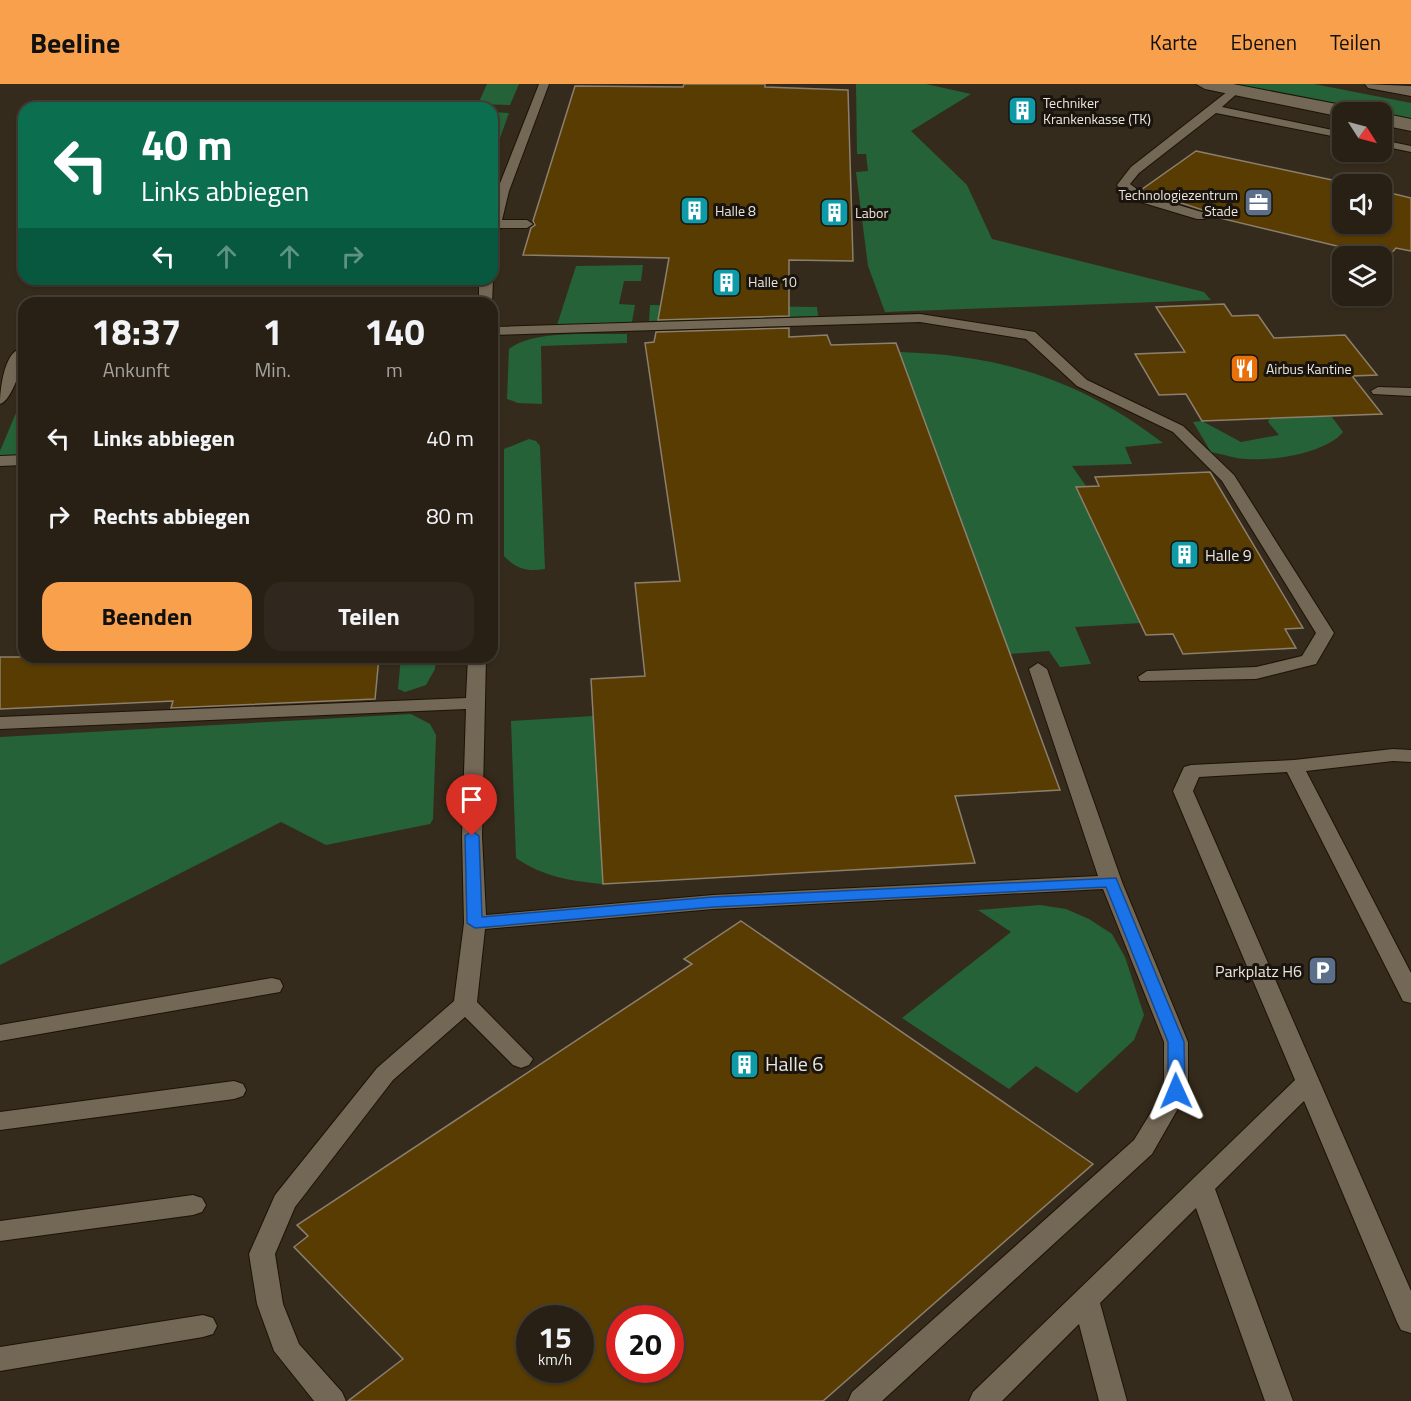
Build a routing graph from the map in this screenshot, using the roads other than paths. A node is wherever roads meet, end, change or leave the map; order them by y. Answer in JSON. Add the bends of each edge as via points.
{"nodes":[{"id":1,"x":544,"y":84,"type":"edge"},
{"id":2,"x":1205,"y":84,"type":"edge"},
{"id":3,"x":1374,"y":84,"type":"edge"},
{"id":4,"x":1236,"y":90,"type":"junction"},
{"id":5,"x":1411,"y":91,"type":"edge"},
{"id":6,"x":1214,"y":109,"type":"junction"},
{"id":7,"x":1332,"y":109,"type":"edge"},
{"id":8,"x":1392,"y":121,"type":"edge"},
{"id":9,"x":1411,"y":125,"type":"edge"},
{"id":10,"x":1332,"y":133,"type":"edge"},
{"id":11,"x":1392,"y":145,"type":"edge"},
{"id":12,"x":1411,"y":149,"type":"edge"},
{"id":13,"x":498,"y":212,"type":"edge"},
{"id":14,"x":1201,"y":216,"type":"dead end"},
{"id":15,"x":527,"y":224,"type":"dead end"},
{"id":16,"x":498,"y":228,"type":"edge"},
{"id":17,"x":498,"y":331,"type":"edge"},
{"id":18,"x":0,"y":353,"type":"edge"},
{"id":19,"x":18,"y":353,"type":"edge"},
{"id":20,"x":18,"y":362,"type":"edge"},
{"id":21,"x":1378,"y":391,"type":"dead end"},
{"id":22,"x":1411,"y":392,"type":"edge"},
{"id":23,"x":0,"y":400,"type":"edge"},
{"id":24,"x":18,"y":460,"type":"edge"},
{"id":25,"x":0,"y":461,"type":"edge"},
{"id":26,"x":477,"y":663,"type":"edge"},
{"id":27,"x":1038,"y":669,"type":"dead end"},
{"id":28,"x":1147,"y":678,"type":"dead end"},
{"id":29,"x":476,"y":703,"type":"junction"},
{"id":30,"x":0,"y":723,"type":"edge"},
{"id":31,"x":1411,"y":756,"type":"edge"},
{"id":32,"x":1294,"y":766,"type":"junction"},
{"id":33,"x":1111,"y":882,"type":"junction"},
{"id":34,"x":475,"y":923,"type":"junction"},
{"id":35,"x":272,"y":986,"type":"dead end"},
{"id":36,"x":1411,"y":995,"type":"edge"},
{"id":37,"x":465,"y":1004,"type":"junction"},
{"id":38,"x":0,"y":1033,"type":"edge"},
{"id":39,"x":521,"y":1059,"type":"dead end"},
{"id":40,"x":1308,"y":1082,"type":"junction"},
{"id":41,"x":234,"y":1090,"type":"dead end"},
{"id":42,"x":0,"y":1121,"type":"edge"},
{"id":43,"x":1201,"y":1187,"type":"junction"},
{"id":44,"x":193,"y":1206,"type":"dead end"},
{"id":45,"x":0,"y":1231,"type":"edge"},
{"id":46,"x":1086,"y":1300,"type":"junction"},
{"id":47,"x":1411,"y":1322,"type":"edge"},
{"id":48,"x":203,"y":1326,"type":"dead end"},
{"id":49,"x":0,"y":1359,"type":"edge"},
{"id":50,"x":332,"y":1401,"type":"edge"},
{"id":51,"x":862,"y":1401,"type":"edge"},
{"id":52,"x":983,"y":1401,"type":"edge"},
{"id":53,"x":1113,"y":1401,"type":"edge"},
{"id":54,"x":1279,"y":1401,"type":"edge"}],
"edges":[{"from":1,"to":13,"type":"lane"},
{"from":2,"to":4,"type":"street"},
{"from":3,"to":5,"type":"street"},
{"from":4,"to":6,"type":"lane"},
{"from":4,"to":7,"type":"street"},
{"from":6,"to":10,"type":"lane"},
{"from":6,"to":14,"type":"lane","via":[[1136,170],[1123,185],[1141,198]]},
{"from":8,"to":9,"type":"street"},
{"from":11,"to":12,"type":"lane"},
{"from":15,"to":16,"type":"lane"},
{"from":17,"to":28,"type":"lane","via":[[920,318],[1030,335],[1082,383],[1178,429],[1228,477],[1325,633],[1310,660],[1256,673]]},
{"from":18,"to":19,"type":"lane"},
{"from":20,"to":23,"type":"lane"},
{"from":21,"to":22,"type":"lane"},
{"from":24,"to":25,"type":"lane"},
{"from":26,"to":29,"type":"lane"},
{"from":27,"to":33,"type":"lane"},
{"from":29,"to":30,"type":"lane"},
{"from":29,"to":34,"type":"lane","via":[[472,836]]},
{"from":31,"to":32,"type":"lane"},
{"from":32,"to":36,"type":"lane"},
{"from":32,"to":40,"type":"lane","via":[[1191,771],[1183,792]]},
{"from":33,"to":34,"type":"lane","via":[[713,902]]},
{"from":33,"to":51,"type":"lane","via":[[1176,1042],[1176,1091],[1143,1147]]},
{"from":34,"to":37,"type":"lane"},
{"from":35,"to":38,"type":"lane"},
{"from":37,"to":39,"type":"lane"},
{"from":37,"to":50,"type":"lane","via":[[385,1074],[284,1202],[261,1254],[270,1304],[288,1351]]},
{"from":40,"to":43,"type":"lane"},
{"from":40,"to":47,"type":"lane"},
{"from":41,"to":42,"type":"lane"},
{"from":43,"to":46,"type":"lane"},
{"from":43,"to":54,"type":"lane"},
{"from":44,"to":45,"type":"lane"},
{"from":46,"to":52,"type":"lane"},
{"from":46,"to":53,"type":"lane"},
{"from":48,"to":49,"type":"lane"}]}
